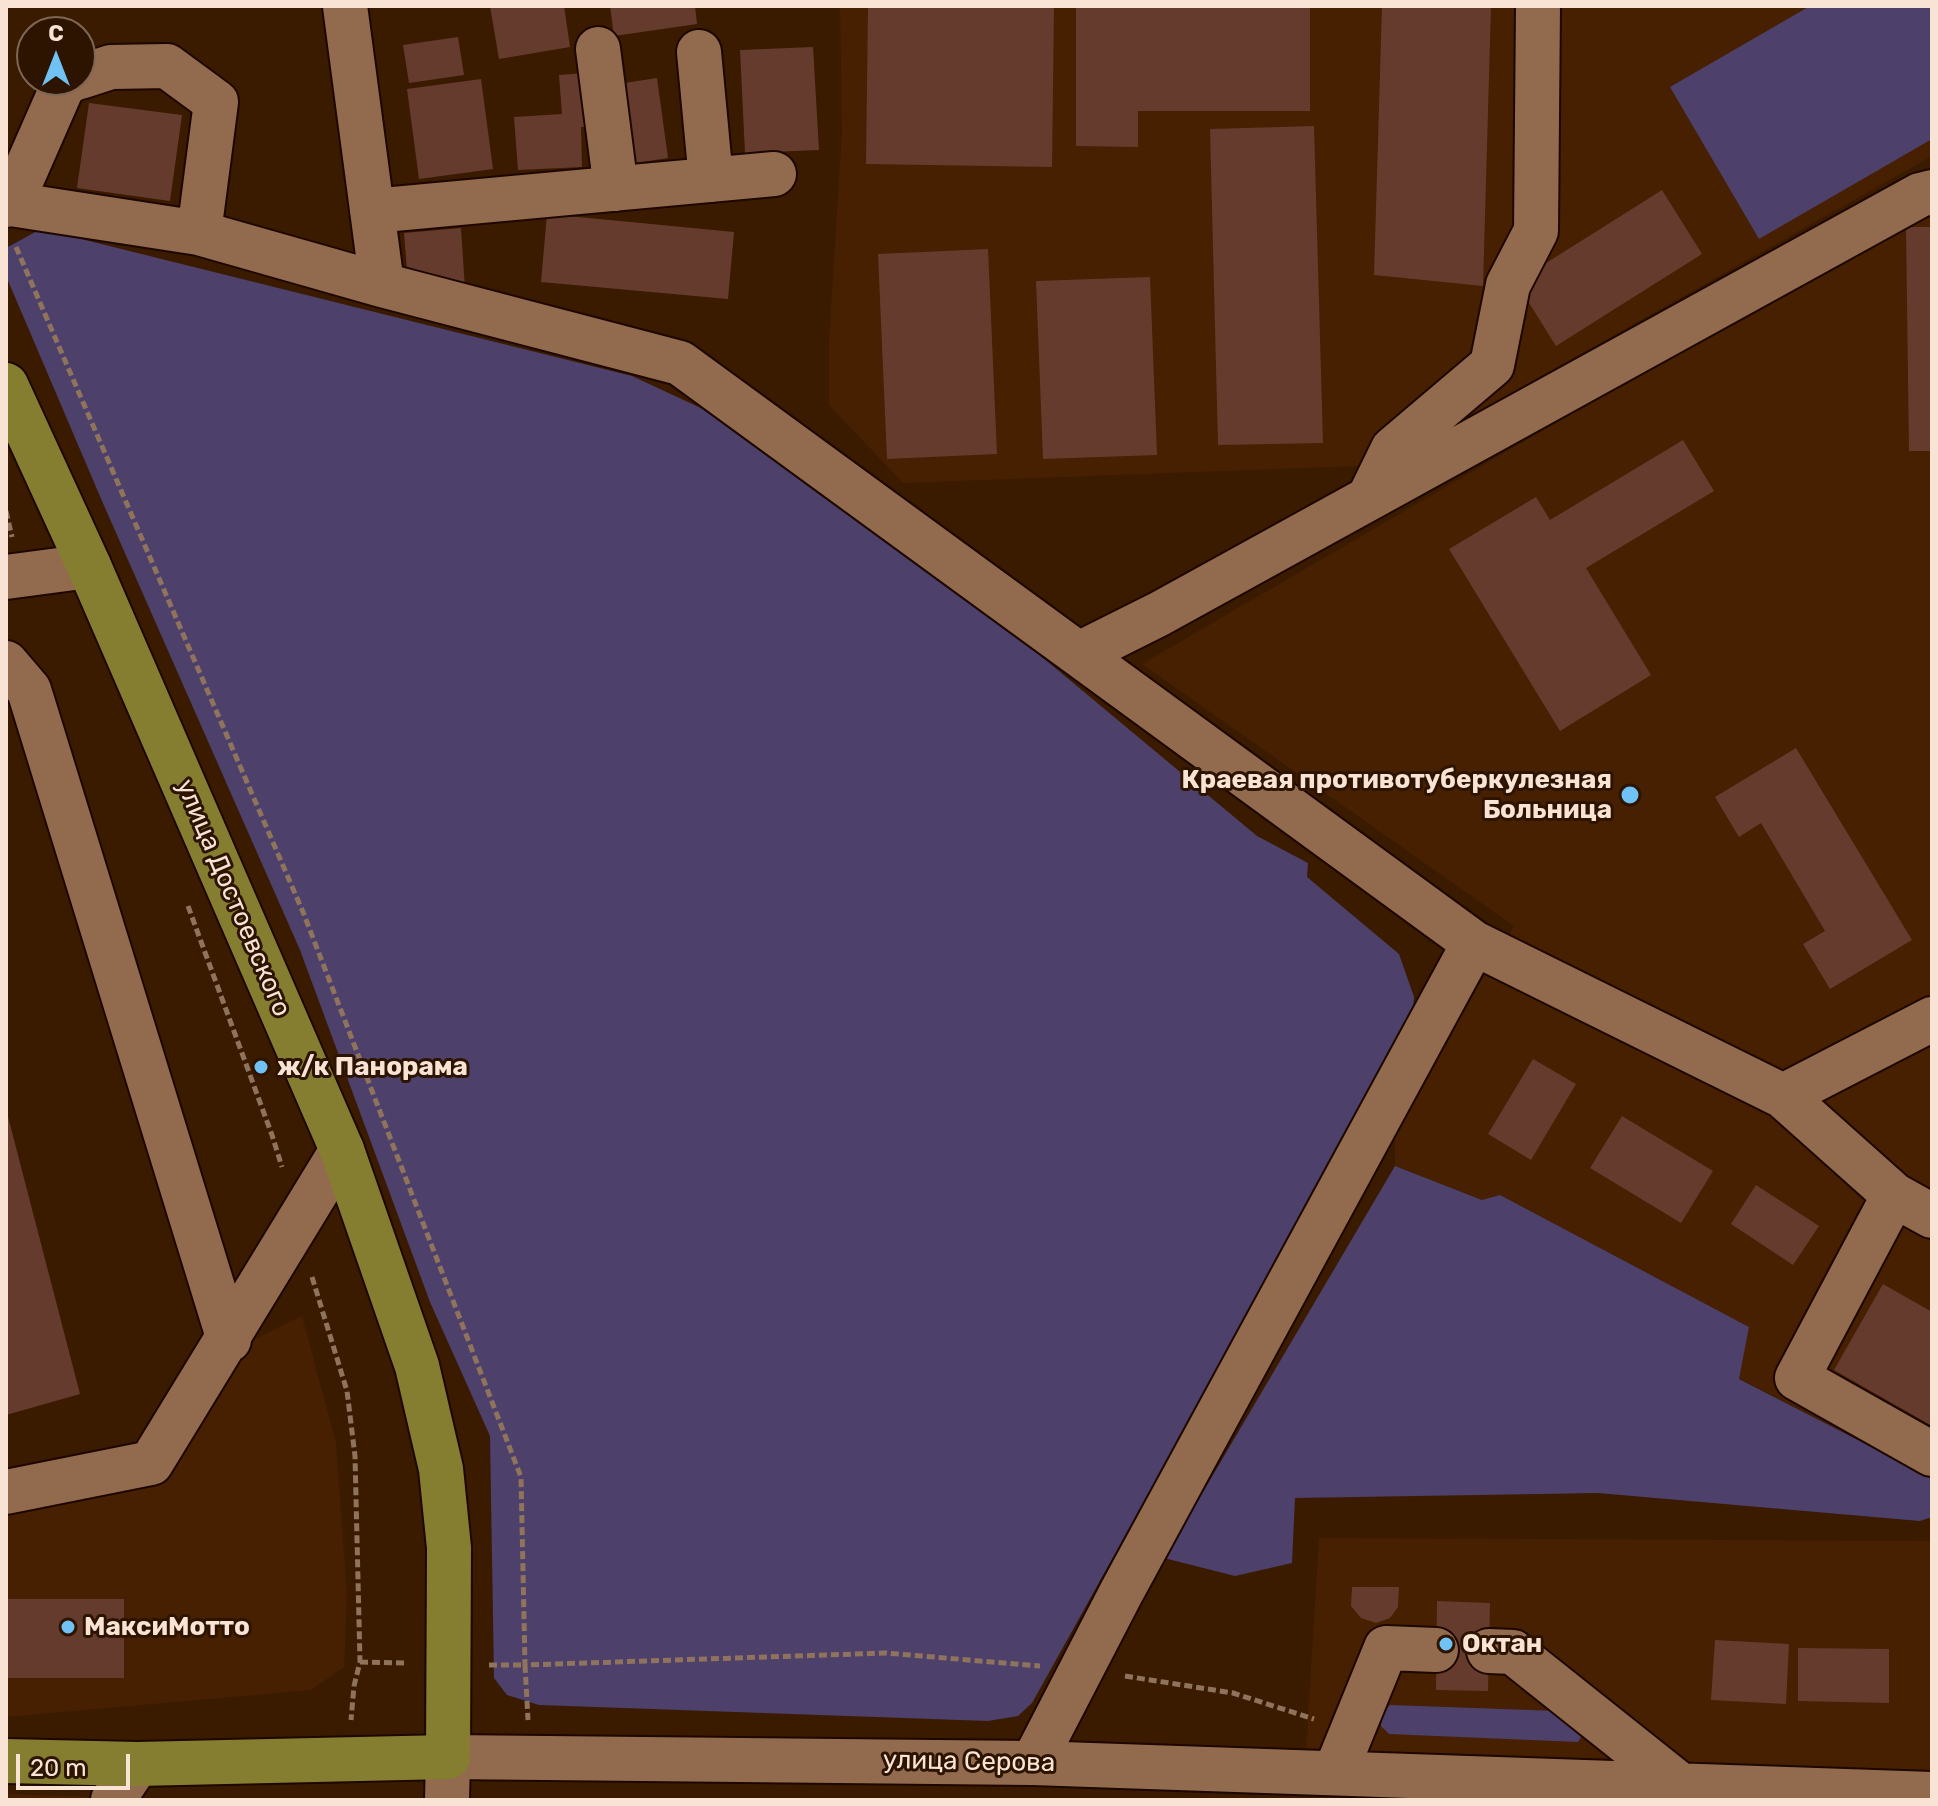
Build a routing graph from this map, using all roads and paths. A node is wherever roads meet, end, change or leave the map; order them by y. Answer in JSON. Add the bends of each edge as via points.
{"nodes":[{"id":1,"x":345,"y":6,"type":"edge"},
{"id":2,"x":1538,"y":6,"type":"edge"},
{"id":3,"x":598,"y":49,"type":"dead end"},
{"id":4,"x":699,"y":52,"type":"dead end"},
{"id":5,"x":96,"y":72,"type":"edge"},
{"id":6,"x":59,"y":96,"type":"edge"},
{"id":7,"x":774,"y":174,"type":"dead end"},
{"id":8,"x":711,"y":180,"type":"junction"},
{"id":9,"x":616,"y":189,"type":"junction"},
{"id":10,"x":1932,"y":192,"type":"edge"},
{"id":11,"x":372,"y":211,"type":"junction"},
{"id":12,"x":9,"y":215,"type":"edge"},
{"id":13,"x":199,"y":233,"type":"junction"},
{"id":14,"x":382,"y":285,"type":"junction"},
{"id":15,"x":6,"y":385,"type":"edge"},
{"id":16,"x":1369,"y":498,"type":"junction"},
{"id":17,"x":89,"y":566,"type":"junction"},
{"id":18,"x":6,"y":577,"type":"edge"},
{"id":19,"x":1079,"y":654,"type":"junction"},
{"id":20,"x":6,"y":663,"type":"edge"},
{"id":21,"x":184,"y":895,"type":"dead end"},
{"id":22,"x":1474,"y":943,"type":"junction"},
{"id":23,"x":1932,"y":1019,"type":"edge"},
{"id":24,"x":1783,"y":1096,"type":"junction"},
{"id":25,"x":342,"y":1150,"type":"junction"},
{"id":26,"x":1894,"y":1195,"type":"junction"},
{"id":27,"x":1932,"y":1216,"type":"edge"},
{"id":28,"x":298,"y":1225,"type":"junction"},
{"id":29,"x":229,"y":1340,"type":"junction"},
{"id":30,"x":1932,"y":1454,"type":"edge"},
{"id":31,"x":6,"y":1492,"type":"edge"},
{"id":32,"x":1436,"y":1650,"type":"dead end"},
{"id":33,"x":1489,"y":1651,"type":"dead end"},
{"id":34,"x":1082,"y":1670,"type":"junction"},
{"id":35,"x":1352,"y":1731,"type":"junction"},
{"id":36,"x":448,"y":1757,"type":"junction"},
{"id":37,"x":349,"y":1759,"type":"junction"},
{"id":38,"x":6,"y":1761,"type":"edge"},
{"id":39,"x":1033,"y":1763,"type":"junction"},
{"id":40,"x":137,"y":1764,"type":"junction"},
{"id":41,"x":1335,"y":1773,"type":"junction"},
{"id":42,"x":1235,"y":1785,"type":"edge"},
{"id":43,"x":1680,"y":1785,"type":"junction"},
{"id":44,"x":1932,"y":1794,"type":"edge"},
{"id":45,"x":113,"y":1800,"type":"edge"},
{"id":46,"x":447,"y":1800,"type":"edge"}],
"edges":[{"from":1,"to":11,"type":"street"},
{"from":2,"to":16,"type":"street","via":[[1536,231],[1508,285],[1492,365],[1393,449]]},
{"from":3,"to":9,"type":"street"},
{"from":4,"to":8,"type":"street"},
{"from":5,"to":13,"type":"street","via":[[167,66],[216,102]]},
{"from":6,"to":12,"type":"street"},
{"from":7,"to":8,"type":"street"},
{"from":8,"to":9,"type":"street"},
{"from":9,"to":11,"type":"street"},
{"from":10,"to":16,"type":"street"},
{"from":11,"to":14,"type":"street"},
{"from":12,"to":13,"type":"street"},
{"from":12,"to":34,"type":"path","via":[[303,912],[521,1477],[525,1665],[886,1653]]},
{"from":13,"to":14,"type":"street"},
{"from":14,"to":19,"type":"street","via":[[680,363]]},
{"from":15,"to":17,"type":"main road","name":"улица Достоевского"},
{"from":16,"to":19,"type":"street"},
{"from":17,"to":18,"type":"street"},
{"from":17,"to":25,"type":"main road","name":"улица Достоевского"},
{"from":19,"to":22,"type":"street"},
{"from":20,"to":29,"type":"street","via":[[29,690]]},
{"from":21,"to":28,"type":"path","via":[[272,1135]]},
{"from":22,"to":24,"type":"street"},
{"from":22,"to":34,"type":"street"},
{"from":23,"to":24,"type":"street"},
{"from":24,"to":26,"type":"street"},
{"from":25,"to":28,"type":"street"},
{"from":25,"to":36,"type":"main road","name":"улица Достоевского","via":[[417,1366],[441,1469],[449,1548]]},
{"from":26,"to":27,"type":"street"},
{"from":26,"to":30,"type":"street","via":[[1797,1378]]},
{"from":28,"to":29,"type":"street"},
{"from":28,"to":37,"type":"path","via":[[347,1391],[355,1456],[360,1662]]},
{"from":29,"to":31,"type":"street","via":[[151,1463]]},
{"from":32,"to":35,"type":"street","via":[[1386,1648]]},
{"from":33,"to":43,"type":"street","via":[[1513,1652]]},
{"from":34,"to":35,"type":"path","via":[[1233,1693]]},
{"from":34,"to":39,"type":"street"},
{"from":35,"to":41,"type":"street"},
{"from":36,"to":37,"type":"main road","name":"улица Серова"},
{"from":36,"to":39,"type":"street","name":"улица Серова"},
{"from":36,"to":46,"type":"street"},
{"from":37,"to":40,"type":"main road","name":"улица Серова"},
{"from":38,"to":40,"type":"main road","name":"улица Серова"},
{"from":39,"to":42,"type":"street","name":"улица Серова"},
{"from":40,"to":45,"type":"street"},
{"from":41,"to":42,"type":"street","name":"улица Серова"},
{"from":41,"to":43,"type":"street","name":"улица Серова"},
{"from":43,"to":44,"type":"street","name":"улица Серова"}]}
